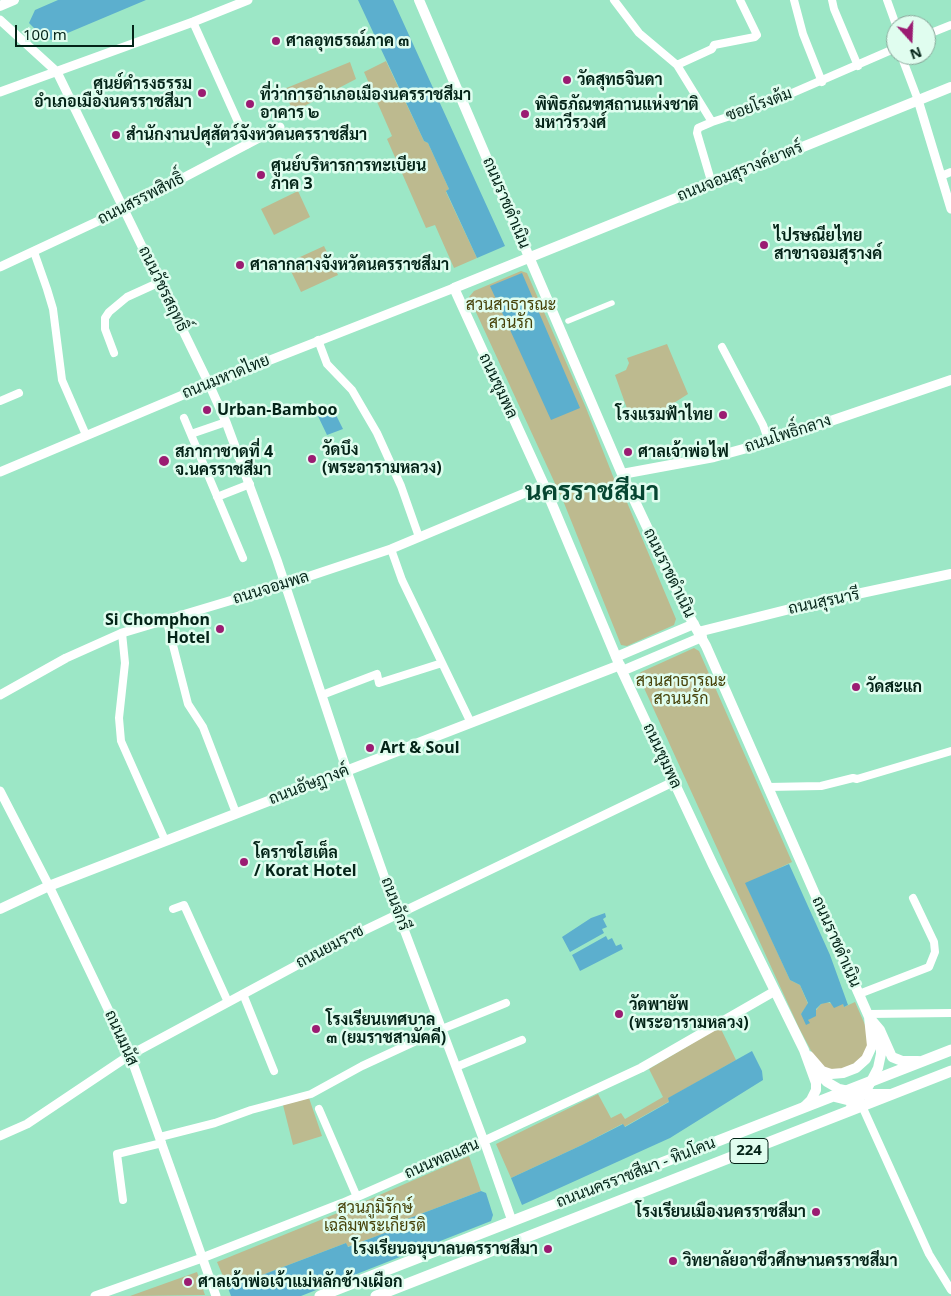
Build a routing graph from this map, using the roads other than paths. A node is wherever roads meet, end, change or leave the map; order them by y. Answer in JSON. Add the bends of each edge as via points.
{"nodes":[{"id":1,"x":14,"y":0,"type":"edge"},
{"id":2,"x":248,"y":0,"type":"edge"},
{"id":3,"x":418,"y":0,"type":"edge"},
{"id":4,"x":614,"y":0,"type":"edge"},
{"id":5,"x":740,"y":0,"type":"edge"},
{"id":6,"x":794,"y":0,"type":"edge"},
{"id":7,"x":832,"y":0,"type":"edge"},
{"id":8,"x":887,"y":0,"type":"edge"},
{"id":9,"x":0,"y":6,"type":"edge"},
{"id":10,"x":892,"y":15,"type":"edge"},
{"id":11,"x":0,"y":20,"type":"edge"},
{"id":12,"x":193,"y":22,"type":"junction"},
{"id":13,"x":951,"y":25,"type":"edge"},
{"id":14,"x":936,"y":31,"type":"edge"},
{"id":15,"x":886,"y":53,"type":"edge"},
{"id":16,"x":677,"y":65,"type":"junction"},
{"id":17,"x":904,"y":65,"type":"edge"},
{"id":18,"x":858,"y":66,"type":"junction"},
{"id":19,"x":57,"y":72,"type":"junction"},
{"id":20,"x":822,"y":82,"type":"junction"},
{"id":21,"x":951,"y":87,"type":"edge"},
{"id":22,"x":0,"y":92,"type":"edge"},
{"id":23,"x":918,"y":100,"type":"junction"},
{"id":24,"x":712,"y":122,"type":"junction"},
{"id":25,"x":280,"y":127,"type":"dead end"},
{"id":26,"x":248,"y":144,"type":"junction"},
{"id":27,"x":951,"y":172,"type":"edge"},
{"id":28,"x":941,"y":176,"type":"junction"},
{"id":29,"x":712,"y":184,"type":"junction"},
{"id":30,"x":124,"y":209,"type":"junction"},
{"id":31,"x":951,"y":209,"type":"edge"},
{"id":32,"x":34,"y":252,"type":"junction"},
{"id":33,"x":530,"y":257,"type":"junction"},
{"id":34,"x":0,"y":267,"type":"edge"},
{"id":35,"x":160,"y":282,"type":"junction"},
{"id":36,"x":454,"y":288,"type":"junction"},
{"id":37,"x":612,"y":303,"type":"dead end"},
{"id":38,"x":568,"y":321,"type":"dead end"},
{"id":39,"x":318,"y":340,"type":"junction"},
{"id":40,"x":722,"y":347,"type":"dead end"},
{"id":41,"x":114,"y":353,"type":"dead end"},
{"id":42,"x":951,"y":380,"type":"edge"},
{"id":43,"x":209,"y":384,"type":"junction"},
{"id":44,"x":19,"y":393,"type":"dead end"},
{"id":45,"x":0,"y":401,"type":"edge"},
{"id":46,"x":184,"y":418,"type":"dead end"},
{"id":47,"x":226,"y":422,"type":"junction"},
{"id":48,"x":86,"y":434,"type":"junction"},
{"id":49,"x":191,"y":434,"type":"junction"},
{"id":50,"x":769,"y":442,"type":"junction"},
{"id":51,"x":0,"y":472,"type":"edge"},
{"id":52,"x":622,"y":474,"type":"junction"},
{"id":53,"x":250,"y":484,"type":"junction"},
{"id":54,"x":544,"y":485,"type":"junction"},
{"id":55,"x":217,"y":497,"type":"junction"},
{"id":56,"x":419,"y":537,"type":"junction"},
{"id":57,"x":391,"y":549,"type":"junction"},
{"id":58,"x":243,"y":558,"type":"dead end"},
{"id":59,"x":951,"y":574,"type":"edge"},
{"id":60,"x":286,"y":584,"type":"junction"},
{"id":61,"x":166,"y":618,"type":"junction"},
{"id":62,"x":698,"y":631,"type":"junction"},
{"id":63,"x":122,"y":633,"type":"junction"},
{"id":64,"x":442,"y":663,"type":"junction"},
{"id":65,"x":619,"y":664,"type":"junction"},
{"id":66,"x":0,"y":695,"type":"edge"},
{"id":67,"x":322,"y":695,"type":"junction"},
{"id":68,"x":471,"y":722,"type":"junction"},
{"id":69,"x":951,"y":751,"type":"edge"},
{"id":70,"x":347,"y":771,"type":"junction"},
{"id":71,"x":673,"y":782,"type":"junction"},
{"id":72,"x":768,"y":787,"type":"junction"},
{"id":73,"x":0,"y":791,"type":"edge"},
{"id":74,"x":236,"y":813,"type":"junction"},
{"id":75,"x":165,"y":840,"type":"junction"},
{"id":76,"x":49,"y":886,"type":"junction"},
{"id":77,"x":913,"y":898,"type":"dead end"},
{"id":78,"x":0,"y":909,"type":"edge"},
{"id":79,"x":173,"y":909,"type":"dead end"},
{"id":80,"x":398,"y":913,"type":"junction"},
{"id":81,"x":775,"y":990,"type":"junction"},
{"id":82,"x":243,"y":994,"type":"junction"},
{"id":83,"x":859,"y":994,"type":"junction"},
{"id":84,"x":228,"y":1002,"type":"junction"},
{"id":85,"x":506,"y":1003,"type":"dead end"},
{"id":86,"x":951,"y":1013,"type":"edge"},
{"id":87,"x":869,"y":1015,"type":"junction"},
{"id":88,"x":442,"y":1029,"type":"junction"},
{"id":89,"x":522,"y":1040,"type":"dead end"},
{"id":90,"x":804,"y":1050,"type":"junction"},
{"id":91,"x":951,"y":1050,"type":"edge"},
{"id":92,"x":130,"y":1055,"type":"junction"},
{"id":93,"x":924,"y":1060,"type":"junction"},
{"id":94,"x":456,"y":1067,"type":"junction"},
{"id":95,"x":274,"y":1070,"type":"dead end"},
{"id":96,"x":951,"y":1071,"type":"edge"},
{"id":97,"x":886,"y":1076,"type":"junction"},
{"id":98,"x":871,"y":1082,"type":"junction"},
{"id":99,"x":847,"y":1091,"type":"junction"},
{"id":100,"x":893,"y":1094,"type":"junction"},
{"id":101,"x":833,"y":1096,"type":"junction"},
{"id":102,"x":861,"y":1101,"type":"junction"},
{"id":103,"x":802,"y":1108,"type":"junction"},
{"id":104,"x":319,"y":1109,"type":"dead end"},
{"id":105,"x":841,"y":1115,"type":"junction"},
{"id":106,"x":0,"y":1136,"type":"edge"},
{"id":107,"x":161,"y":1140,"type":"junction"},
{"id":108,"x":484,"y":1141,"type":"junction"},
{"id":109,"x":357,"y":1197,"type":"junction"},
{"id":110,"x":124,"y":1200,"type":"dead end"},
{"id":111,"x":512,"y":1221,"type":"junction"},
{"id":112,"x":519,"y":1241,"type":"junction"},
{"id":113,"x":202,"y":1258,"type":"junction"},
{"id":114,"x":951,"y":1290,"type":"edge"},
{"id":115,"x":95,"y":1296,"type":"edge"},
{"id":116,"x":216,"y":1296,"type":"edge"},
{"id":117,"x":320,"y":1296,"type":"edge"},
{"id":118,"x":376,"y":1296,"type":"edge"}],
"edges":[{"from":1,"to":9,"type":"main road"},
{"from":2,"to":12,"type":"street"},
{"from":3,"to":33,"type":"main road","name":"ถนนราชดำเนิน"},
{"from":4,"to":16,"type":"street","name":"ซอยโรงต้ม","via":[[639,33]]},
{"from":5,"to":16,"type":"street","via":[[757,35],[714,45],[712,49]]},
{"from":6,"to":20,"type":"street","via":[[802,34]]},
{"from":7,"to":18,"type":"street"},
{"from":8,"to":10,"type":"street"},
{"from":11,"to":19,"type":"street","name":"ถนนวัชรสฤทธิ์"},
{"from":12,"to":19,"type":"street"},
{"from":12,"to":26,"type":"street"},
{"from":13,"to":14,"type":"street"},
{"from":15,"to":18,"type":"street","name":"ซอยโรงต้ม"},
{"from":16,"to":24,"type":"street","name":"ซอยโรงต้ม"},
{"from":17,"to":23,"type":"street"},
{"from":18,"to":20,"type":"street","name":"ซอยโรงต้ม"},
{"from":19,"to":22,"type":"street"},
{"from":19,"to":30,"type":"street","name":"ถนนวัชรสฤทธิ์"},
{"from":20,"to":24,"type":"street","name":"ซอยโรงต้ม"},
{"from":21,"to":23,"type":"main road","name":"ถนนจอมสุรางค์ยาตร์"},
{"from":23,"to":28,"type":"street"},
{"from":23,"to":29,"type":"main road","name":"ถนนจอมสุรางค์ยาตร์"},
{"from":24,"to":29,"type":"street","via":[[698,128],[697,133]]},
{"from":25,"to":26,"type":"street","name":"ถนนสรรพสิทธิ์"},
{"from":26,"to":30,"type":"street","name":"ถนนสรรพสิทธิ์"},
{"from":27,"to":28,"type":"street"},
{"from":28,"to":31,"type":"street"},
{"from":29,"to":33,"type":"main road","name":"ถนนจอมสุรางค์ยาตร์"},
{"from":30,"to":32,"type":"street","name":"ถนนสรรพสิทธิ์"},
{"from":30,"to":35,"type":"street","name":"ถนนวัชรสฤทธิ์"},
{"from":32,"to":34,"type":"street","name":"ถนนสรรพสิทธิ์"},
{"from":32,"to":48,"type":"street","via":[[53,309],[62,380]]},
{"from":33,"to":36,"type":"main road","name":"ถนนจอมสุรางค์ยาตร์"},
{"from":33,"to":52,"type":"main road","name":"ถนนราชดำเนิน"},
{"from":35,"to":41,"type":"street","via":[[127,297],[105,318],[105,329]]},
{"from":35,"to":43,"type":"street","name":"ถนนวัชรสฤทธิ์"},
{"from":36,"to":39,"type":"street","name":"ถนนมหาดไทย"},
{"from":36,"to":54,"type":"main road","name":"ถนนชุมพล"},
{"from":37,"to":38,"type":"street"},
{"from":39,"to":43,"type":"street","name":"ถนนมหาดไทย"},
{"from":39,"to":56,"type":"street","via":[[327,364],[352,390],[377,433]]},
{"from":40,"to":50,"type":"street"},
{"from":42,"to":50,"type":"main road","name":"ถนนโพธิ์กลาง"},
{"from":43,"to":47,"type":"street","name":"ถนนวัชรสฤทธิ์"},
{"from":43,"to":48,"type":"street","name":"ถนนมหาดไทย"},
{"from":44,"to":45,"type":"street"},
{"from":46,"to":49,"type":"street"},
{"from":47,"to":49,"type":"street"},
{"from":47,"to":53,"type":"street","name":"ถนนวัชรสฤทธิ์"},
{"from":48,"to":51,"type":"street","name":"ถนนมหาดไทย"},
{"from":49,"to":55,"type":"street"},
{"from":50,"to":52,"type":"main road","name":"ถนนโพธิ์กลาง","via":[[714,457]]},
{"from":52,"to":62,"type":"main road","name":"ถนนราชดำเนิน"},
{"from":53,"to":55,"type":"street"},
{"from":53,"to":60,"type":"street","name":"ถนนวัชรสฤทธิ์"},
{"from":54,"to":56,"type":"street","name":"ถนนจอมพล"},
{"from":54,"to":65,"type":"main road","name":"ถนนชุมพล"},
{"from":55,"to":58,"type":"street"},
{"from":56,"to":57,"type":"street","name":"ถนนจอมพล"},
{"from":57,"to":60,"type":"street","name":"ถนนจอมพล"},
{"from":57,"to":64,"type":"street","via":[[402,580]]},
{"from":59,"to":62,"type":"main road","name":"ถนนสุรนารี"},
{"from":60,"to":61,"type":"street","name":"ถนนจอมพล"},
{"from":60,"to":67,"type":"street","name":"ถนนจักรี"},
{"from":61,"to":63,"type":"street","name":"ถนนจอมพล"},
{"from":61,"to":74,"type":"street","via":[[188,704],[203,727]]},
{"from":62,"to":65,"type":"main road"},
{"from":62,"to":65,"type":"main road"},
{"from":62,"to":72,"type":"main road","name":"ถนนราชดำเนิน"},
{"from":63,"to":66,"type":"street","name":"ถนนจอมพล","via":[[66,658]]},
{"from":63,"to":75,"type":"street","via":[[125,663],[119,718],[121,741]]},
{"from":64,"to":67,"type":"street","via":[[379,683],[377,674]]},
{"from":64,"to":68,"type":"street"},
{"from":65,"to":68,"type":"main road","name":"ถนนอัษฎางค์"},
{"from":65,"to":71,"type":"main road","name":"ถนนชุมพล"},
{"from":67,"to":70,"type":"street","name":"ถนนจักรี"},
{"from":68,"to":70,"type":"main road","name":"ถนนอัษฎางค์"},
{"from":69,"to":72,"type":"street","via":[[857,779],[821,786]]},
{"from":70,"to":74,"type":"main road","name":"ถนนอัษฎางค์"},
{"from":70,"to":80,"type":"street","name":"ถนนจักรี"},
{"from":71,"to":80,"type":"street","name":"ถนนยมราช"},
{"from":71,"to":81,"type":"main road","name":"ถนนชุมพล"},
{"from":72,"to":83,"type":"main road","name":"ถนนราชดำเนิน"},
{"from":73,"to":76,"type":"street","name":"ถนนมนัส"},
{"from":74,"to":75,"type":"main road","name":"ถนนอัษฎางค์"},
{"from":75,"to":76,"type":"main road","name":"ถนนอัษฎางค์"},
{"from":76,"to":78,"type":"main road","name":"ถนนอัษฎางค์"},
{"from":76,"to":92,"type":"street","name":"ถนนมนัส"},
{"from":77,"to":83,"type":"street","via":[[934,942],[935,952],[929,966]]},
{"from":79,"to":84,"type":"street","via":[[184,905]]},
{"from":80,"to":82,"type":"street","name":"ถนนยมราช"},
{"from":80,"to":88,"type":"street","name":"ถนนจักรี"},
{"from":81,"to":90,"type":"main road","name":"ถนนชุมพล"},
{"from":81,"to":108,"type":"street","name":"ถนนพลแสน","via":[[641,1068]]},
{"from":82,"to":84,"type":"street","name":"ถนนยมราช"},
{"from":82,"to":95,"type":"street"},
{"from":83,"to":87,"type":"main road","name":"ถนนราชดำเนิน"},
{"from":84,"to":92,"type":"street","name":"ถนนยมราช"},
{"from":85,"to":88,"type":"street"},
{"from":86,"to":87,"type":"street"},
{"from":87,"to":90,"type":"main road","via":[[872,1046],[866,1059],[856,1068],[843,1074],[826,1073]]},
{"from":87,"to":93,"type":"main road","name":"ถนนราชดำเนิน","via":[[892,1057],[902,1061]]},
{"from":87,"to":98,"type":"main road","via":[[881,1047],[880,1061]]},
{"from":88,"to":94,"type":"street","name":"ถนนจักรี"},
{"from":88,"to":107,"type":"street","via":[[311,1094]]},
{"from":89,"to":94,"type":"street"},
{"from":90,"to":99,"type":"main road","via":[[820,1076]]},
{"from":90,"to":103,"type":"main road","name":"ถนนชุมพล","via":[[816,1090]]},
{"from":91,"to":93,"type":"main road","name":"ถนนนครราชสีมา - หินโคน","number":"224"},
{"from":92,"to":106,"type":"street","name":"ถนนยมราช","via":[[28,1124]]},
{"from":92,"to":107,"type":"street","name":"ถนนมนัส"},
{"from":93,"to":97,"type":"main road","name":"ถนนนครราชสีมา - หินโคน","number":"224"},
{"from":94,"to":108,"type":"street","name":"ถนนจักรี"},
{"from":96,"to":100,"type":"main road","name":"ถนนนครราชสีมา - หินโคน","number":"224"},
{"from":97,"to":98,"type":"main road","name":"ถนนนครราชสีมา - หินโคน","number":"224"},
{"from":97,"to":100,"type":"main road"},
{"from":98,"to":99,"type":"main road","name":"ถนนนครราชสีมา - หินโคน","number":"224"},
{"from":98,"to":102,"type":"main road"},
{"from":99,"to":101,"type":"main road","name":"ถนนนครราชสีมา - หินโคน","number":"224"},
{"from":99,"to":102,"type":"main road"},
{"from":100,"to":102,"type":"main road","name":"ถนนนครราชสีมา - หินโคน","number":"224"},
{"from":101,"to":102,"type":"main road"},
{"from":101,"to":103,"type":"main road","name":"ถนนนครราชสีมา - หินโคน","number":"224"},
{"from":101,"to":105,"type":"main road"},
{"from":102,"to":105,"type":"main road","name":"ถนนนครราชสีมา - หินโคน","number":"224"},
{"from":102,"to":114,"type":"street","via":[[930,1254]]},
{"from":103,"to":111,"type":"main road","name":"ถนนนครราชสีมา - หินโคน","number":"224"},
{"from":104,"to":109,"type":"street"},
{"from":105,"to":112,"type":"main road","name":"ถนนนครราชสีมา - หินโคน","number":"224"},
{"from":107,"to":110,"type":"street","via":[[117,1154]]},
{"from":107,"to":113,"type":"street","name":"ถนนมนัส"},
{"from":108,"to":109,"type":"street","name":"ถนนพลแสน"},
{"from":108,"to":111,"type":"street","name":"ถนนจักรี"},
{"from":109,"to":113,"type":"street","name":"ถนนพลแสน"},
{"from":111,"to":112,"type":"main road"},
{"from":111,"to":117,"type":"main road","name":"ถนนนครราชสีมา - หินโคน","number":"224"},
{"from":112,"to":118,"type":"main road","name":"ถนนนครราชสีมา - หินโคน","number":"224"},
{"from":113,"to":115,"type":"street","name":"ถนนพลแสน"},
{"from":113,"to":116,"type":"street","name":"ถนนมนัส"}]}
